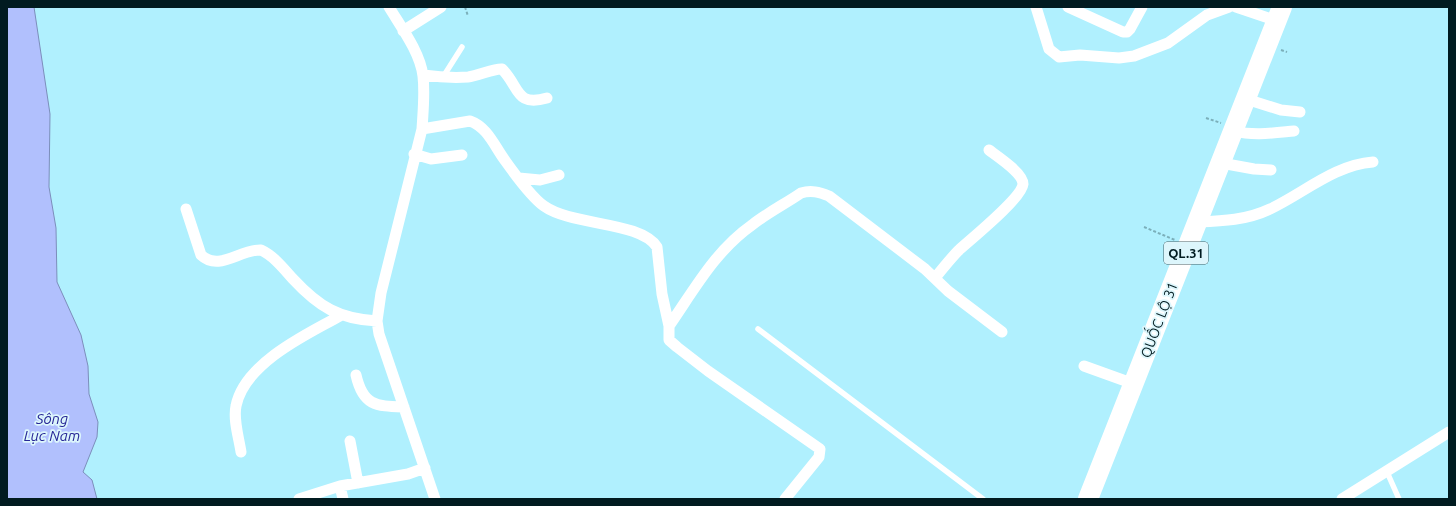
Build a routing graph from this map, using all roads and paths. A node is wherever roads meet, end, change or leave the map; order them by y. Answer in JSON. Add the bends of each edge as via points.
{"nodes":[{"id":1,"x":389,"y":7,"type":"edge"},
{"id":2,"x":441,"y":7,"type":"edge"},
{"id":3,"x":465,"y":7,"type":"edge"},
{"id":4,"x":1036,"y":7,"type":"edge"},
{"id":5,"x":1068,"y":7,"type":"edge"},
{"id":6,"x":1142,"y":7,"type":"edge"},
{"id":7,"x":1229,"y":7,"type":"edge"},
{"id":8,"x":1236,"y":7,"type":"edge"},
{"id":9,"x":1280,"y":14,"type":"edge"},
{"id":10,"x":468,"y":16,"type":"dead end"},
{"id":11,"x":403,"y":31,"type":"junction"},
{"id":12,"x":462,"y":47,"type":"dead end"},
{"id":13,"x":423,"y":75,"type":"junction"},
{"id":14,"x":443,"y":77,"type":"junction"},
{"id":15,"x":547,"y":98,"type":"dead end"},
{"id":16,"x":1246,"y":99,"type":"junction"},
{"id":17,"x":1300,"y":112,"type":"dead end"},
{"id":18,"x":422,"y":129,"type":"junction"},
{"id":19,"x":1234,"y":131,"type":"junction"},
{"id":20,"x":1294,"y":131,"type":"dead end"},
{"id":21,"x":989,"y":150,"type":"dead end"},
{"id":22,"x":414,"y":154,"type":"junction"},
{"id":23,"x":462,"y":155,"type":"dead end"},
{"id":24,"x":1373,"y":162,"type":"dead end"},
{"id":25,"x":1221,"y":163,"type":"junction"},
{"id":26,"x":1271,"y":170,"type":"dead end"},
{"id":27,"x":559,"y":175,"type":"dead end"},
{"id":28,"x":519,"y":178,"type":"junction"},
{"id":29,"x":186,"y":209,"type":"dead end"},
{"id":30,"x":1198,"y":222,"type":"junction"},
{"id":31,"x":1144,"y":227,"type":"dead end"},
{"id":32,"x":1189,"y":245,"type":"junction"},
{"id":33,"x":935,"y":278,"type":"junction"},
{"id":34,"x":340,"y":316,"type":"junction"},
{"id":35,"x":377,"y":322,"type":"junction"},
{"id":36,"x":669,"y":326,"type":"junction"},
{"id":37,"x":758,"y":329,"type":"dead end"},
{"id":38,"x":1002,"y":332,"type":"dead end"},
{"id":39,"x":1084,"y":366,"type":"dead end"},
{"id":40,"x":356,"y":375,"type":"dead end"},
{"id":41,"x":1134,"y":384,"type":"junction"},
{"id":42,"x":404,"y":407,"type":"junction"},
{"id":43,"x":1449,"y":432,"type":"edge"},
{"id":44,"x":350,"y":441,"type":"dead end"},
{"id":45,"x":241,"y":452,"type":"dead end"},
{"id":46,"x":425,"y":468,"type":"junction"},
{"id":47,"x":1387,"y":472,"type":"junction"},
{"id":48,"x":358,"y":483,"type":"junction"},
{"id":49,"x":340,"y":486,"type":"junction"},
{"id":50,"x":299,"y":499,"type":"edge"},
{"id":51,"x":343,"y":499,"type":"edge"},
{"id":52,"x":435,"y":499,"type":"edge"},
{"id":53,"x":785,"y":499,"type":"edge"},
{"id":54,"x":984,"y":499,"type":"edge"},
{"id":55,"x":1088,"y":499,"type":"edge"},
{"id":56,"x":1342,"y":499,"type":"edge"},
{"id":57,"x":1399,"y":499,"type":"edge"}],
"edges":[{"from":1,"to":11,"type":"street"},
{"from":2,"to":11,"type":"street"},
{"from":3,"to":10,"type":"path"},
{"from":4,"to":7,"type":"street","via":[[1049,49],[1053,54],[1060,57],[1080,55],[1119,58],[1168,44],[1207,15]]},
{"from":5,"to":6,"type":"street","via":[[1128,32]]},
{"from":8,"to":9,"type":"street"},
{"from":9,"to":16,"type":"highway","name":"QUỐC LỘ 31","number":"QL.31"},
{"from":11,"to":13,"type":"street"},
{"from":12,"to":14,"type":"lane"},
{"from":13,"to":14,"type":"street"},
{"from":13,"to":18,"type":"street"},
{"from":14,"to":15,"type":"street","via":[[469,77],[498,68],[502,69],[521,97],[529,100]]},
{"from":16,"to":17,"type":"street","via":[[1281,110]]},
{"from":16,"to":19,"type":"highway","name":"QUỐC LỘ 31","number":"QL.31"},
{"from":18,"to":22,"type":"street"},
{"from":18,"to":28,"type":"street","via":[[470,121],[477,124],[487,133]]},
{"from":19,"to":20,"type":"street","via":[[1247,134]]},
{"from":19,"to":25,"type":"highway","name":"QUỐC LỘ 31","number":"QL.31"},
{"from":21,"to":33,"type":"street","via":[[1015,171],[1023,184],[1020,192]]},
{"from":22,"to":23,"type":"street","via":[[431,159]]},
{"from":22,"to":35,"type":"street","via":[[381,293]]},
{"from":24,"to":30,"type":"street","via":[[1343,168],[1270,209],[1233,220]]},
{"from":25,"to":26,"type":"street"},
{"from":25,"to":30,"type":"highway","name":"QUỐC LỘ 31","number":"QL.31"},
{"from":27,"to":28,"type":"street","via":[[540,180]]},
{"from":28,"to":36,"type":"street","via":[[544,206],[557,214],[638,233],[652,240],[657,247],[662,294]]},
{"from":29,"to":34,"type":"street","via":[[201,255],[207,260],[222,261],[244,252],[261,250],[275,260],[301,287]]},
{"from":30,"to":32,"type":"highway","name":"QUỐC LỘ 31","number":"QL.31"},
{"from":31,"to":32,"type":"path"},
{"from":32,"to":41,"type":"highway","name":"QUỐC LỘ 31","number":"QL.31"},
{"from":33,"to":36,"type":"street","via":[[828,196],[808,191],[752,224],[721,253],[705,272]]},
{"from":33,"to":38,"type":"street"},
{"from":34,"to":35,"type":"street"},
{"from":34,"to":45,"type":"street","via":[[300,338],[251,375],[236,406]]},
{"from":35,"to":42,"type":"street"},
{"from":36,"to":53,"type":"street","via":[[669,340],[677,347],[820,449],[819,457]]},
{"from":37,"to":54,"type":"lane"},
{"from":39,"to":41,"type":"street"},
{"from":40,"to":42,"type":"street","via":[[364,397],[372,403]]},
{"from":41,"to":55,"type":"highway","name":"QUỐC LỘ 31","number":"QL.31"},
{"from":42,"to":46,"type":"street"},
{"from":43,"to":47,"type":"street"},
{"from":44,"to":48,"type":"street"},
{"from":46,"to":48,"type":"street","via":[[408,474]]},
{"from":46,"to":52,"type":"street"},
{"from":47,"to":56,"type":"street"},
{"from":47,"to":57,"type":"lane"},
{"from":48,"to":49,"type":"street"},
{"from":49,"to":50,"type":"street"},
{"from":49,"to":51,"type":"street"}]}
